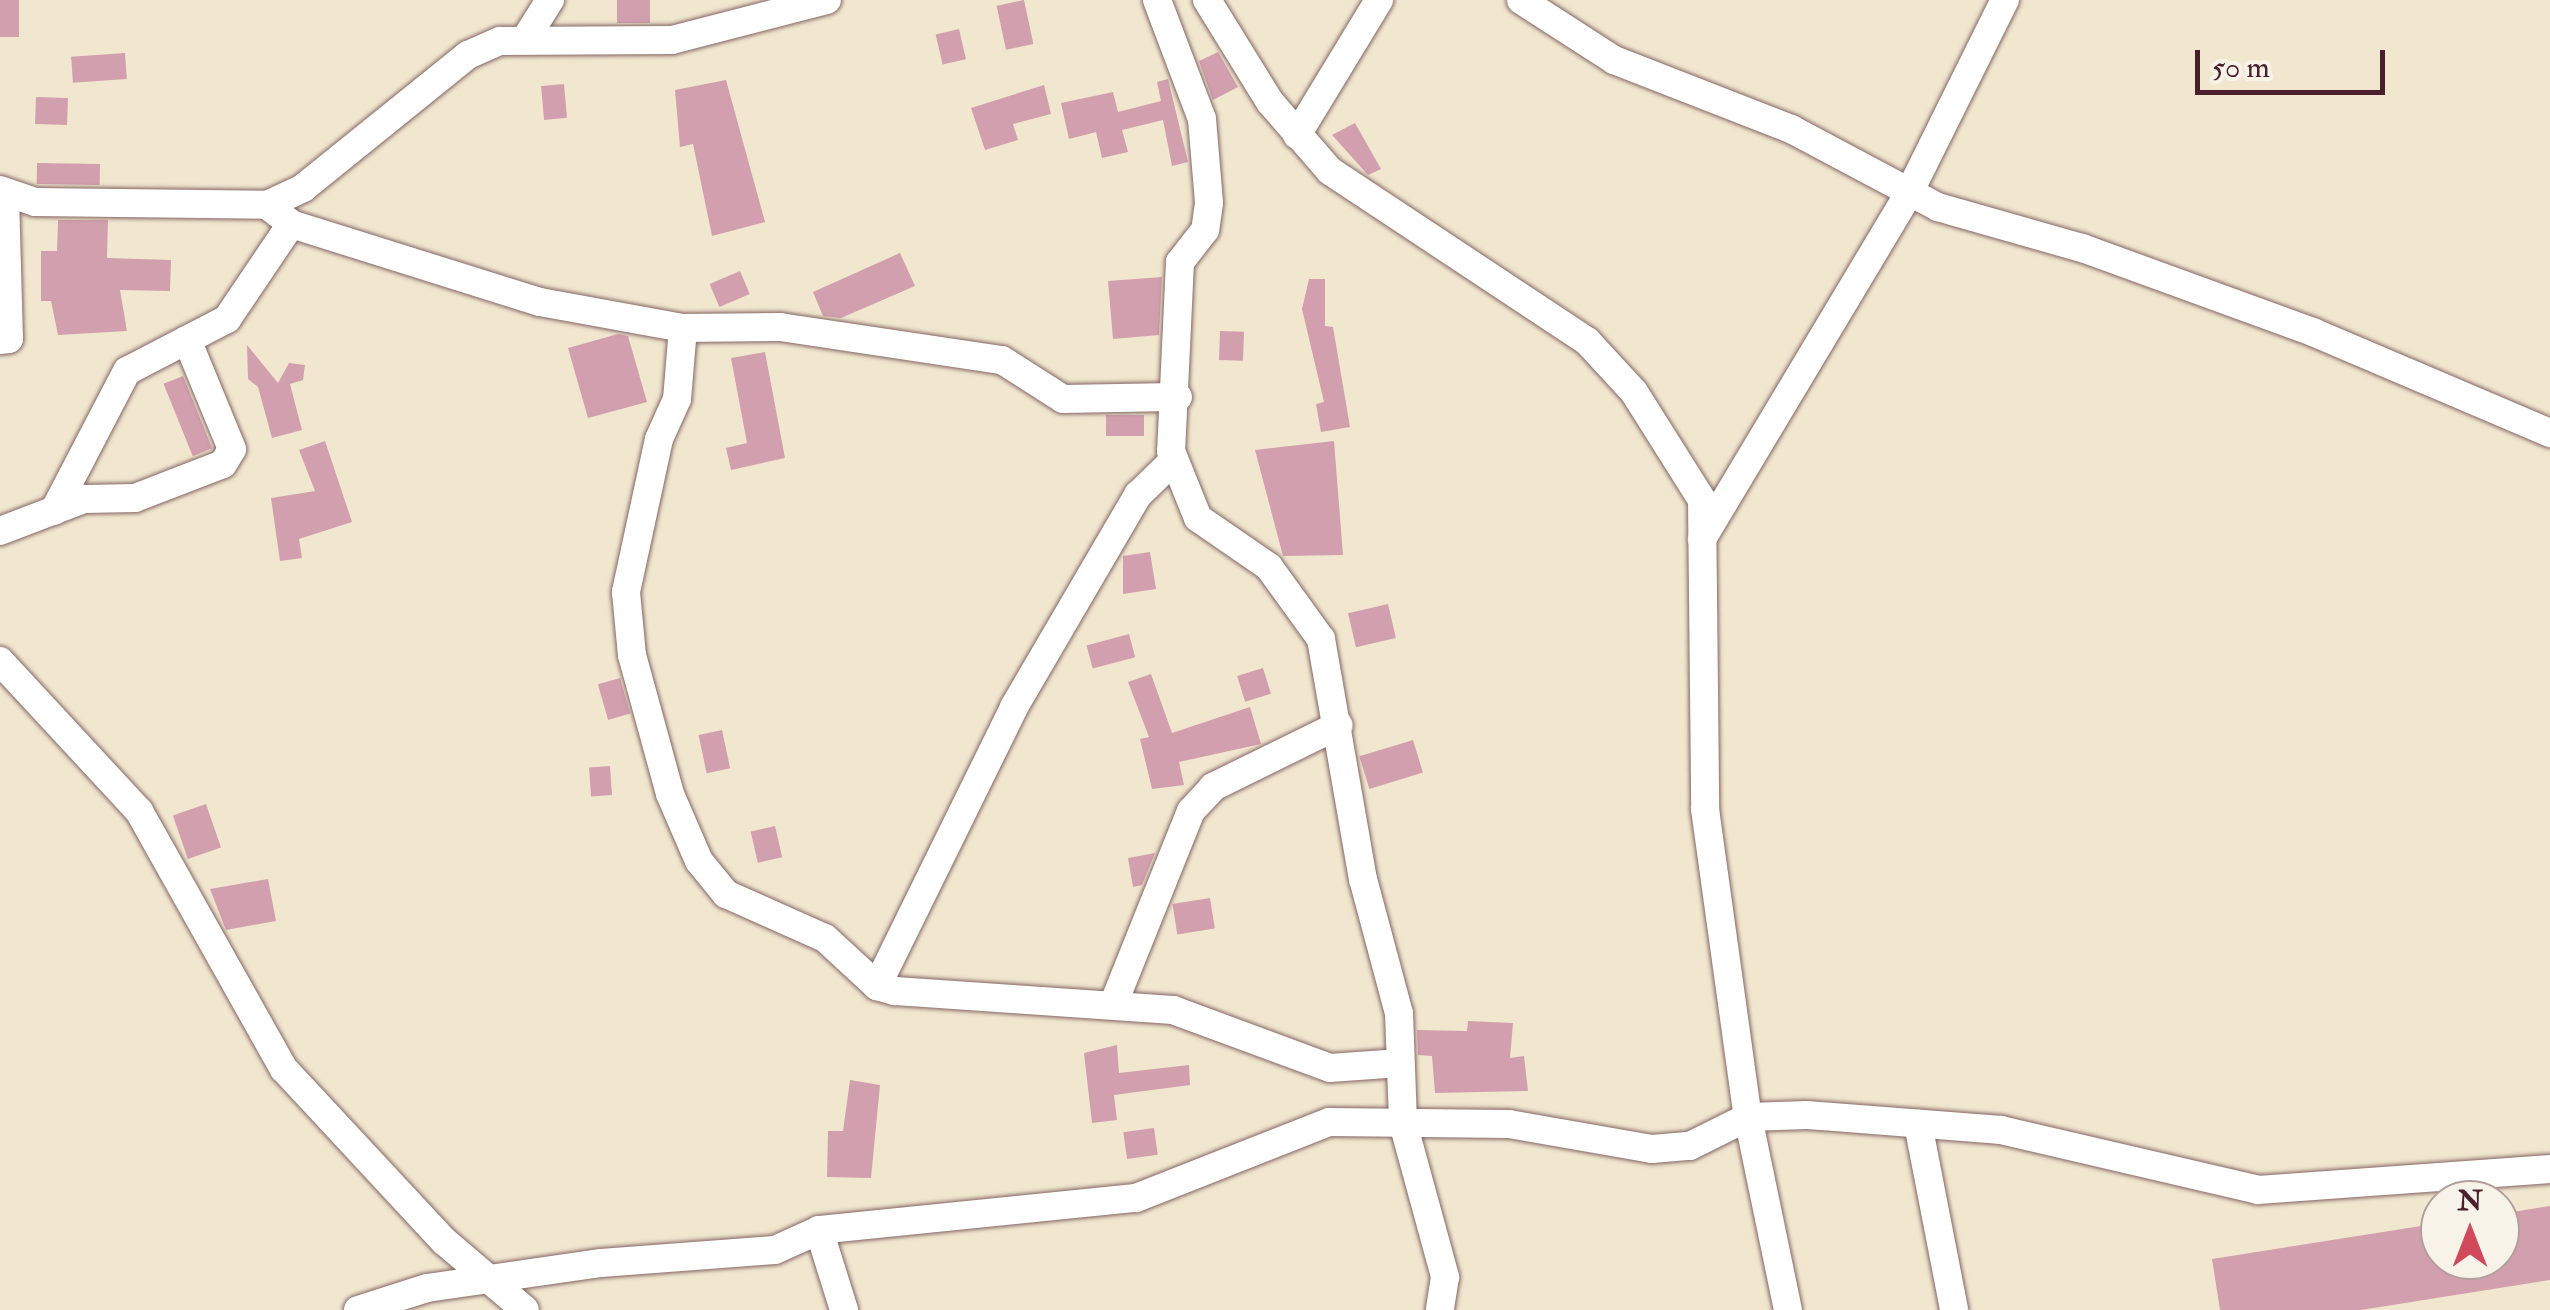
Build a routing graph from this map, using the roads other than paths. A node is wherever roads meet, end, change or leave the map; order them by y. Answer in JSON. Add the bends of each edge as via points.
{"nodes":[{"id":1,"x":550,"y":0,"type":"edge"},
{"id":2,"x":827,"y":0,"type":"edge"},
{"id":3,"x":1157,"y":0,"type":"edge"},
{"id":4,"x":1208,"y":0,"type":"edge"},
{"id":5,"x":1378,"y":0,"type":"edge"},
{"id":6,"x":1522,"y":0,"type":"edge"},
{"id":7,"x":2005,"y":0,"type":"edge"},
{"id":8,"x":526,"y":38,"type":"junction"},
{"id":9,"x":1297,"y":134,"type":"junction"},
{"id":10,"x":3,"y":191,"type":"edge"},
{"id":11,"x":1909,"y":193,"type":"junction"},
{"id":12,"x":267,"y":205,"type":"junction"},
{"id":13,"x":291,"y":224,"type":"junction"},
{"id":14,"x":683,"y":328,"type":"junction"},
{"id":15,"x":0,"y":340,"type":"edge"},
{"id":16,"x":187,"y":340,"type":"junction"},
{"id":17,"x":1178,"y":396,"type":"junction"},
{"id":18,"x":2550,"y":433,"type":"edge"},
{"id":19,"x":1174,"y":460,"type":"junction"},
{"id":20,"x":54,"y":511,"type":"junction"},
{"id":21,"x":0,"y":531,"type":"edge"},
{"id":22,"x":1701,"y":540,"type":"junction"},
{"id":23,"x":0,"y":661,"type":"edge"},
{"id":24,"x":1339,"y":725,"type":"junction"},
{"id":25,"x":877,"y":986,"type":"junction"},
{"id":26,"x":1113,"y":1005,"type":"junction"},
{"id":27,"x":1400,"y":1063,"type":"junction"},
{"id":28,"x":1748,"y":1117,"type":"junction"},
{"id":29,"x":1402,"y":1123,"type":"junction"},
{"id":30,"x":1918,"y":1124,"type":"junction"},
{"id":31,"x":2550,"y":1170,"type":"edge"},
{"id":32,"x":819,"y":1230,"type":"junction"},
{"id":33,"x":490,"y":1281,"type":"junction"},
{"id":34,"x":358,"y":1310,"type":"edge"},
{"id":35,"x":525,"y":1310,"type":"edge"},
{"id":36,"x":844,"y":1310,"type":"edge"},
{"id":37,"x":1440,"y":1310,"type":"edge"},
{"id":38,"x":1788,"y":1310,"type":"edge"},
{"id":39,"x":1954,"y":1310,"type":"edge"}],
"edges":[{"from":1,"to":8,"type":"street"},
{"from":2,"to":8,"type":"street","via":[[672,40]]},
{"from":3,"to":17,"type":"street","via":[[1202,120],[1210,204],[1205,230],[1180,262]]},
{"from":4,"to":9,"type":"street"},
{"from":5,"to":9,"type":"street"},
{"from":6,"to":11,"type":"street","via":[[1614,60],[1791,129]]},
{"from":7,"to":11,"type":"street"},
{"from":8,"to":12,"type":"street","via":[[468,55],[303,188]]},
{"from":9,"to":22,"type":"street","via":[[1330,171],[1587,341],[1634,392],[1702,500]]},
{"from":10,"to":12,"type":"street","via":[[36,202]]},
{"from":10,"to":15,"type":"street","via":[[9,338]]},
{"from":11,"to":18,"type":"street","via":[[2313,332]]},
{"from":11,"to":22,"type":"street"},
{"from":12,"to":13,"type":"street"},
{"from":13,"to":14,"type":"street","via":[[524,299]]},
{"from":13,"to":16,"type":"street","via":[[228,319]]},
{"from":14,"to":17,"type":"street","via":[[780,327],[1002,360],[1063,400]]},
{"from":14,"to":25,"type":"street","via":[[677,399],[658,439],[626,592],[632,655],[670,794],[699,861],[726,894],[825,938]]},
{"from":16,"to":20,"type":"street","via":[[127,370]]},
{"from":16,"to":20,"type":"street","via":[[232,450],[223,464],[135,498]]},
{"from":17,"to":19,"type":"street"},
{"from":19,"to":24,"type":"street","via":[[1198,518],[1269,568],[1322,639]]},
{"from":19,"to":25,"type":"street","via":[[1138,495],[1014,707]]},
{"from":20,"to":21,"type":"street"},
{"from":22,"to":28,"type":"street","via":[[1705,809]]},
{"from":23,"to":33,"type":"street","via":[[139,811],[284,1069]]},
{"from":24,"to":26,"type":"street","via":[[1213,787],[1191,810]]},
{"from":24,"to":27,"type":"street","via":[[1363,878],[1399,1013]]},
{"from":25,"to":26,"type":"street"},
{"from":26,"to":27,"type":"street","via":[[1173,1010],[1330,1068]]},
{"from":27,"to":29,"type":"street"},
{"from":28,"to":29,"type":"street","via":[[1690,1146],[1652,1150],[1527,1126]]},
{"from":28,"to":30,"type":"street"},
{"from":28,"to":38,"type":"street"},
{"from":29,"to":32,"type":"street","via":[[1329,1122],[1136,1198]]},
{"from":29,"to":37,"type":"street","via":[[1446,1276]]},
{"from":30,"to":31,"type":"street","via":[[2001,1130],[2258,1190]]},
{"from":30,"to":39,"type":"street"},
{"from":32,"to":33,"type":"street","via":[[775,1250],[700,1250]]},
{"from":32,"to":36,"type":"street"},
{"from":33,"to":34,"type":"street"},
{"from":33,"to":35,"type":"street"}]}
